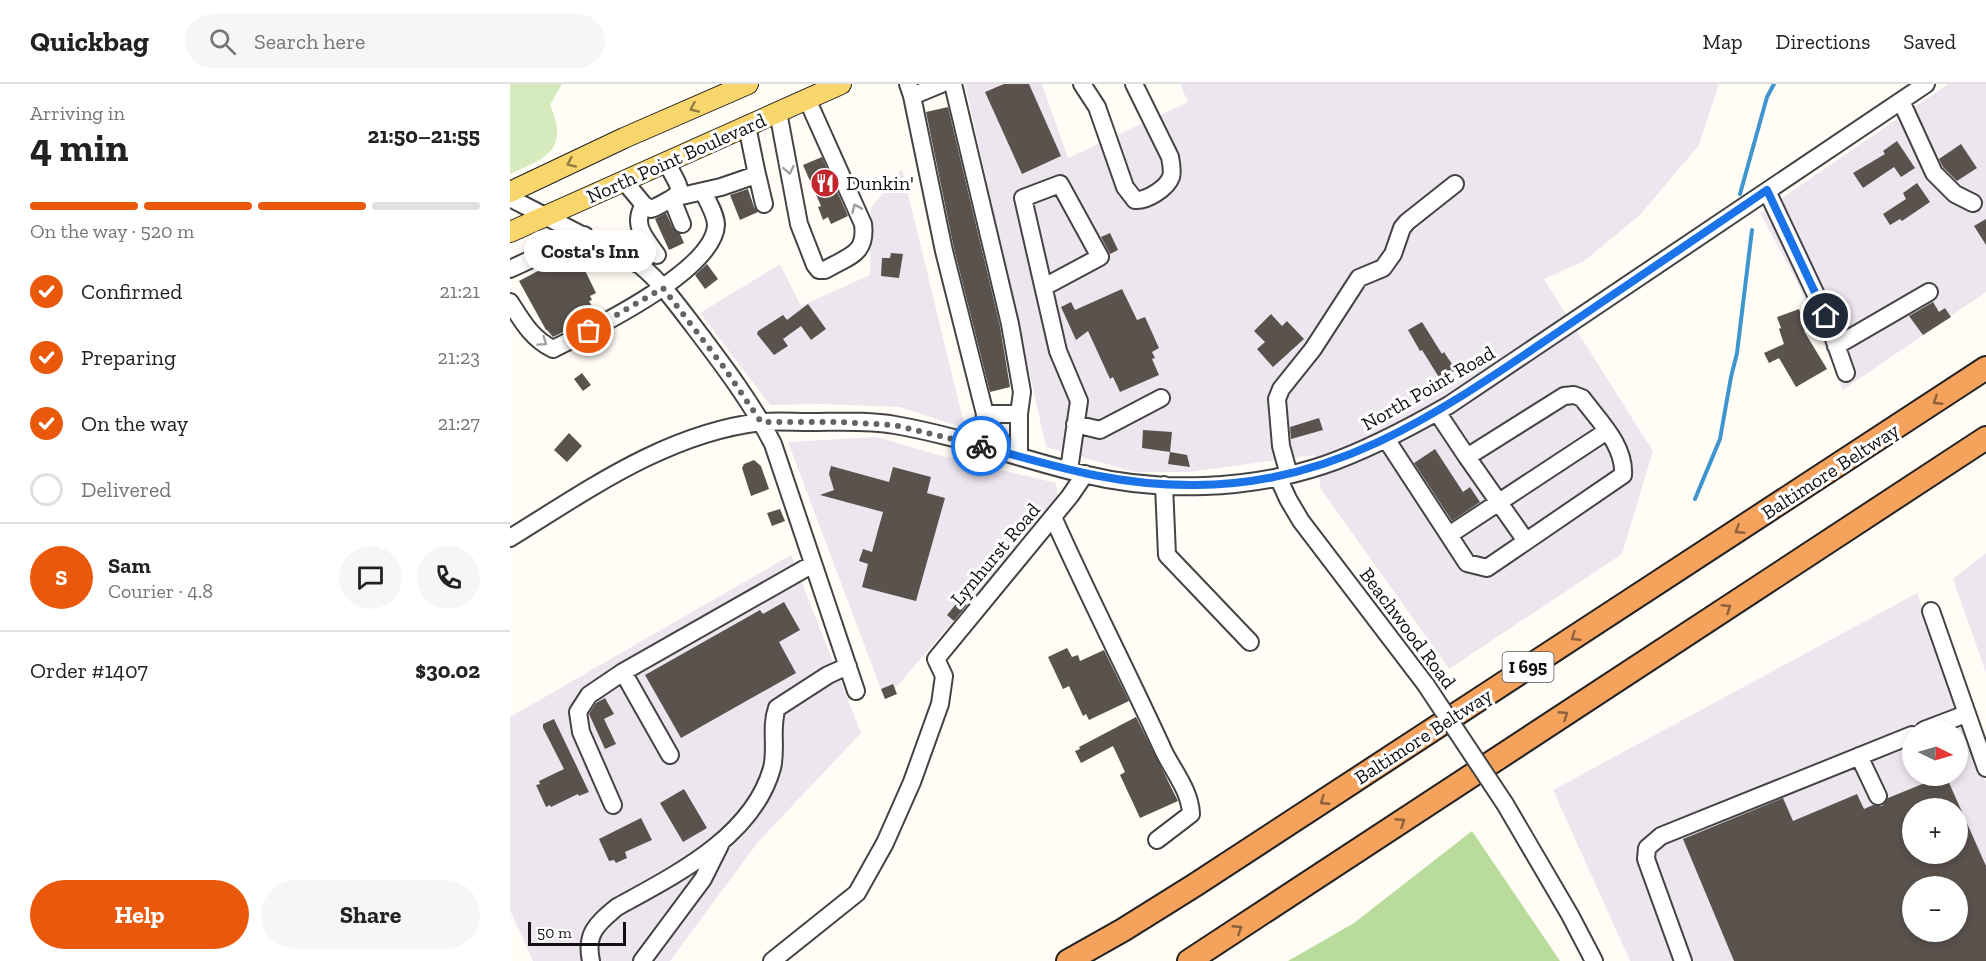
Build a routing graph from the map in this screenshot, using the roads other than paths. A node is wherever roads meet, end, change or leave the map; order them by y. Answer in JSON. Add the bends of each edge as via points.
{"nodes":[{"id":1,"x":748,"y":84,"type":"edge"},
{"id":2,"x":841,"y":84,"type":"edge"},
{"id":3,"x":942,"y":84,"type":"edge"},
{"id":4,"x":953,"y":84,"type":"edge"},
{"id":5,"x":1082,"y":84,"type":"edge"},
{"id":6,"x":1134,"y":84,"type":"edge"},
{"id":7,"x":1926,"y":84,"type":"edge"},
{"id":8,"x":722,"y":89,"type":"edge"},
{"id":9,"x":910,"y":90,"type":"edge"},
{"id":10,"x":807,"y":99,"type":"junction"},
{"id":11,"x":1901,"y":101,"type":"junction"},
{"id":12,"x":778,"y":112,"type":"junction"},
{"id":13,"x":747,"y":126,"type":"junction"},
{"id":14,"x":666,"y":162,"type":"junction"},
{"id":15,"x":756,"y":170,"type":"junction"},
{"id":16,"x":624,"y":181,"type":"junction"},
{"id":17,"x":1455,"y":184,"type":"dead end"},
{"id":18,"x":1767,"y":190,"type":"junction"},
{"id":19,"x":703,"y":191,"type":"junction"},
{"id":20,"x":510,"y":192,"type":"edge"},
{"id":21,"x":510,"y":198,"type":"edge"},
{"id":22,"x":674,"y":198,"type":"junction"},
{"id":23,"x":1973,"y":203,"type":"dead end"},
{"id":24,"x":764,"y":204,"type":"dead end"},
{"id":25,"x":644,"y":205,"type":"junction"},
{"id":26,"x":545,"y":216,"type":"junction"},
{"id":27,"x":682,"y":224,"type":"dead end"},
{"id":28,"x":510,"y":232,"type":"edge"},
{"id":29,"x":584,"y":235,"type":"junction"},
{"id":30,"x":657,"y":255,"type":"dead end"},
{"id":31,"x":510,"y":269,"type":"edge"},
{"id":32,"x":1044,"y":286,"type":"junction"},
{"id":33,"x":663,"y":288,"type":"junction"},
{"id":34,"x":1929,"y":292,"type":"dead end"},
{"id":35,"x":510,"y":302,"type":"edge"},
{"id":36,"x":1836,"y":346,"type":"junction"},
{"id":37,"x":1986,"y":368,"type":"edge"},
{"id":38,"x":1846,"y":373,"type":"dead end"},
{"id":39,"x":1161,"y":398,"type":"dead end"},
{"id":40,"x":1437,"y":412,"type":"junction"},
{"id":41,"x":985,"y":414,"type":"junction"},
{"id":42,"x":1019,"y":414,"type":"junction"},
{"id":43,"x":761,"y":422,"type":"junction"},
{"id":44,"x":1075,"y":424,"type":"junction"},
{"id":45,"x":1606,"y":431,"type":"junction"},
{"id":46,"x":1986,"y":438,"type":"edge"},
{"id":47,"x":1386,"y":439,"type":"junction"},
{"id":48,"x":982,"y":446,"type":"junction"},
{"id":49,"x":1018,"y":456,"type":"junction"},
{"id":50,"x":1467,"y":457,"type":"junction"},
{"id":51,"x":1077,"y":472,"type":"junction"},
{"id":52,"x":1283,"y":476,"type":"junction"},
{"id":53,"x":1164,"y":485,"type":"junction"},
{"id":54,"x":1499,"y":503,"type":"junction"},
{"id":55,"x":1053,"y":517,"type":"junction"},
{"id":56,"x":1449,"y":535,"type":"junction"},
{"id":57,"x":510,"y":538,"type":"edge"},
{"id":58,"x":1526,"y":542,"type":"junction"},
{"id":59,"x":813,"y":564,"type":"junction"},
{"id":60,"x":1931,"y":611,"type":"dead end"},
{"id":61,"x":1250,"y":642,"type":"dead end"},
{"id":62,"x":848,"y":666,"type":"junction"},
{"id":63,"x":623,"y":672,"type":"junction"},
{"id":64,"x":856,"y":691,"type":"dead end"},
{"id":65,"x":1966,"y":714,"type":"junction"},
{"id":66,"x":1950,"y":720,"type":"edge"},
{"id":67,"x":1902,"y":739,"type":"edge"},
{"id":68,"x":670,"y":755,"type":"dead end"},
{"id":69,"x":1859,"y":756,"type":"junction"},
{"id":70,"x":1986,"y":768,"type":"edge"},
{"id":71,"x":1878,"y":796,"type":"dead end"},
{"id":72,"x":613,"y":805,"type":"dead end"},
{"id":73,"x":1157,"y":840,"type":"dead end"},
{"id":74,"x":722,"y":842,"type":"junction"},
{"id":75,"x":591,"y":961,"type":"edge"},
{"id":76,"x":642,"y":961,"type":"edge"},
{"id":77,"x":772,"y":961,"type":"edge"},
{"id":78,"x":1068,"y":961,"type":"edge"},
{"id":79,"x":1189,"y":961,"type":"edge"},
{"id":80,"x":1594,"y":961,"type":"edge"},
{"id":81,"x":1683,"y":961,"type":"edge"}],
"edges":[{"from":1,"to":8,"type":"main road","name":"North Point Boulevard"},
{"from":2,"to":10,"type":"main road","name":"North Point Boulevard"},
{"from":3,"to":9,"type":"street"},
{"from":4,"to":42,"type":"street","via":[[1010,324],[1022,392]]},
{"from":5,"to":6,"type":"street","via":[[1096,107],[1125,187],[1135,200],[1140,200],[1163,187],[1172,168]]},
{"from":7,"to":11,"type":"street","name":"North Point Road"},
{"from":8,"to":20,"type":"main road","name":"North Point Boulevard","one_way":true},
{"from":9,"to":41,"type":"street","via":[[944,251]]},
{"from":10,"to":12,"type":"main road","name":"North Point Boulevard"},
{"from":12,"to":10,"type":"street","one_way":true,"via":[[799,224],[815,265],[825,270],[860,250],[863,224]]},
{"from":11,"to":18,"type":"street","name":"North Point Road"},
{"from":11,"to":23,"type":"street","via":[[1934,173],[1955,194]]},
{"from":12,"to":13,"type":"main road","name":"North Point Boulevard"},
{"from":13,"to":14,"type":"main road","name":"North Point Boulevard"},
{"from":13,"to":15,"type":"street"},
{"from":14,"to":16,"type":"main road","name":"North Point Boulevard"},
{"from":14,"to":22,"type":"street","via":[[679,186]]},
{"from":15,"to":19,"type":"street","via":[[753,176]]},
{"from":15,"to":24,"type":"street"},
{"from":16,"to":25,"type":"street"},
{"from":16,"to":26,"type":"main road","name":"North Point Boulevard"},
{"from":17,"to":52,"type":"street","name":"Beachwood Road","via":[[1407,222],[1394,254],[1383,268],[1359,278],[1313,349],[1281,389],[1277,399]]},
{"from":18,"to":36,"type":"street"},
{"from":18,"to":40,"type":"street","name":"North Point Road"},
{"from":19,"to":22,"type":"street"},
{"from":19,"to":33,"type":"street","via":[[715,217],[713,237],[695,261]]},
{"from":21,"to":26,"type":"street"},
{"from":22,"to":25,"type":"street","via":[[651,209]]},
{"from":22,"to":27,"type":"street"},
{"from":25,"to":30,"type":"street","via":[[639,230]]},
{"from":26,"to":28,"type":"main road","name":"North Point Boulevard"},
{"from":26,"to":29,"type":"street"},
{"from":29,"to":31,"type":"street"},
{"from":29,"to":33,"type":"street","via":[[640,265]]},
{"from":32,"to":32,"type":"street","via":[[1023,198],[1060,184],[1100,257]]},
{"from":32,"to":44,"type":"street","via":[[1058,351],[1079,400]]},
{"from":35,"to":33,"type":"street","one_way":true,"via":[[529,331],[553,350]]},
{"from":33,"to":43,"type":"street"},
{"from":34,"to":36,"type":"street"},
{"from":36,"to":38,"type":"street"},
{"from":37,"to":78,"type":"highway","name":"Baltimore Beltway","number":"I 695","one_way":true,"via":[[1205,879]]},
{"from":39,"to":44,"type":"street","via":[[1100,430]]},
{"from":40,"to":47,"type":"street","name":"North Point Road"},
{"from":40,"to":50,"type":"street"},
{"from":41,"to":42,"type":"street"},
{"from":41,"to":48,"type":"street"},
{"from":42,"to":49,"type":"street"},
{"from":43,"to":48,"type":"street","name":"North Point Road","via":[[894,425]]},
{"from":43,"to":57,"type":"street","name":"North Point Road","via":[[679,443],[638,461]]},
{"from":43,"to":59,"type":"street"},
{"from":44,"to":51,"type":"street"},
{"from":45,"to":50,"type":"street","via":[[1582,398],[1564,396]]},
{"from":45,"to":54,"type":"street"},
{"from":45,"to":58,"type":"street","via":[[1619,447],[1623,475]]},
{"from":79,"to":46,"type":"highway","one_way":true},
{"from":47,"to":52,"type":"street","name":"North Point Road","via":[[1324,465]]},
{"from":47,"to":56,"type":"street"},
{"from":48,"to":49,"type":"street","name":"North Point Road"},
{"from":49,"to":51,"type":"street","name":"North Point Road"},
{"from":50,"to":54,"type":"street"},
{"from":51,"to":53,"type":"street","name":"North Point Road"},
{"from":51,"to":55,"type":"street","name":"Lynhurst Road"},
{"from":52,"to":53,"type":"street","name":"North Point Road","via":[[1228,484]]},
{"from":52,"to":80,"type":"street","name":"Beachwood Road","bridge":true,"via":[[1288,499],[1301,521],[1426,685],[1504,804]]},
{"from":53,"to":61,"type":"street","via":[[1167,555]]},
{"from":54,"to":56,"type":"street"},
{"from":54,"to":58,"type":"street"},
{"from":55,"to":73,"type":"street","via":[[1191,801],[1191,814]]},
{"from":55,"to":77,"type":"street","name":"Lynhurst Road","via":[[936,659],[944,676],[940,704],[912,782],[857,893]]},
{"from":56,"to":58,"type":"street","via":[[1467,563],[1487,568]]},
{"from":59,"to":62,"type":"street"},
{"from":59,"to":63,"type":"street"},
{"from":60,"to":65,"type":"street"},
{"from":62,"to":64,"type":"street"},
{"from":62,"to":74,"type":"street","via":[[777,708],[772,766],[766,785]]},
{"from":63,"to":68,"type":"street"},
{"from":63,"to":72,"type":"street","via":[[589,695],[578,712],[581,732]]},
{"from":65,"to":66,"type":"street"},
{"from":65,"to":70,"type":"street"},
{"from":67,"to":69,"type":"street"},
{"from":69,"to":71,"type":"street"},
{"from":69,"to":81,"type":"street","via":[[1651,843],[1646,859]]},
{"from":74,"to":75,"type":"street","via":[[606,916],[591,935]]},
{"from":74,"to":76,"type":"street","via":[[704,879]]}]}
